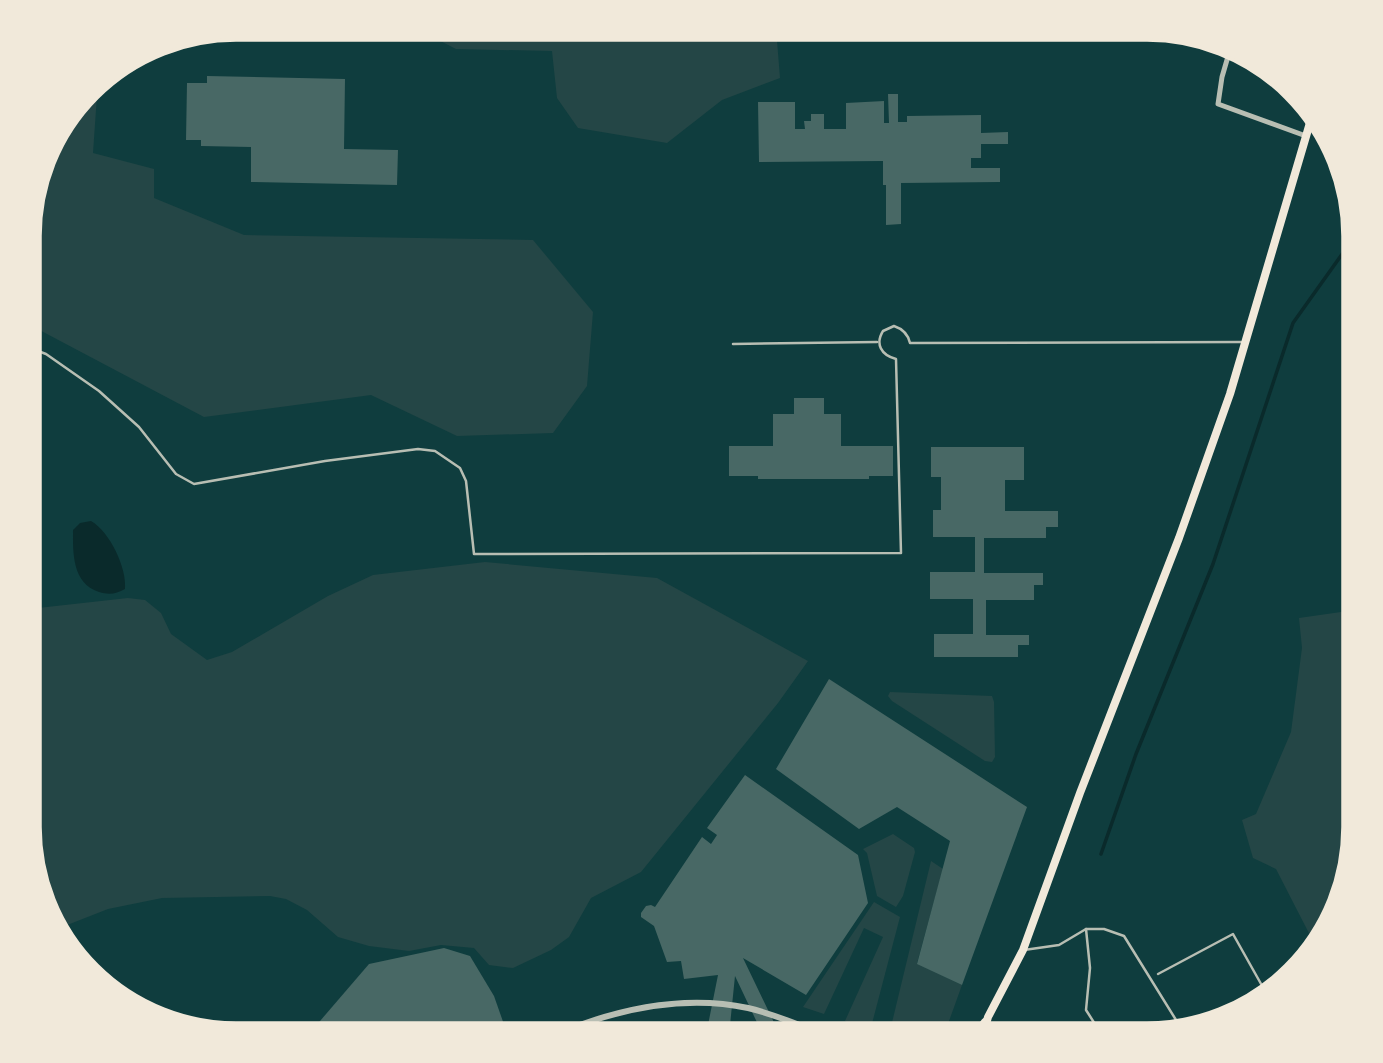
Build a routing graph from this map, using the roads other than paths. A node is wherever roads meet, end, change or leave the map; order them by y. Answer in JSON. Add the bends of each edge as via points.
{"nodes":[{"id":1,"x":1227,"y":58,"type":"edge"},
{"id":2,"x":1308,"y":127,"type":"edge"},
{"id":3,"x":1306,"y":136,"type":"junction"},
{"id":4,"x":878,"y":342,"type":"junction"},
{"id":5,"x":1245,"y":342,"type":"junction"},
{"id":6,"x":733,"y":344,"type":"dead end"},
{"id":7,"x":40,"y":352,"type":"edge"},
{"id":8,"x":1086,"y":929,"type":"junction"},
{"id":9,"x":1023,"y":950,"type":"junction"},
{"id":10,"x":1158,"y":974,"type":"dead end"},
{"id":11,"x":1262,"y":985,"type":"edge"},
{"id":12,"x":988,"y":1017,"type":"junction"},
{"id":13,"x":1176,"y":1020,"type":"edge"},
{"id":14,"x":589,"y":1022,"type":"edge"},
{"id":15,"x":791,"y":1023,"type":"edge"},
{"id":16,"x":984,"y":1023,"type":"edge"},
{"id":17,"x":986,"y":1023,"type":"edge"},
{"id":18,"x":1094,"y":1023,"type":"edge"}],
"edges":[{"from":1,"to":3,"type":"street","via":[[1218,104]]},
{"from":2,"to":3,"type":"main road"},
{"from":3,"to":5,"type":"main road"},
{"from":4,"to":5,"type":"lane","via":[[883,331],[894,326],[905,332],[910,343]]},
{"from":4,"to":6,"type":"lane"},
{"from":4,"to":7,"type":"lane","via":[[884,354],[896,359],[901,553],[474,554],[466,481],[460,468],[435,451],[418,449],[325,461],[194,484],[176,474],[139,427],[99,391]]},
{"from":5,"to":9,"type":"main road","via":[[1179,538]]},
{"from":8,"to":9,"type":"lane","via":[[1059,945]]},
{"from":8,"to":13,"type":"lane","via":[[1124,936]]},
{"from":8,"to":18,"type":"lane","via":[[1090,968],[1086,1010]]},
{"from":9,"to":12,"type":"main road"},
{"from":10,"to":11,"type":"lane","via":[[1233,934]]},
{"from":12,"to":16,"type":"main road"},
{"from":12,"to":17,"type":"main road"},
{"from":14,"to":15,"type":"street","via":[[646,1006],[709,1003],[748,1008]]}]}
